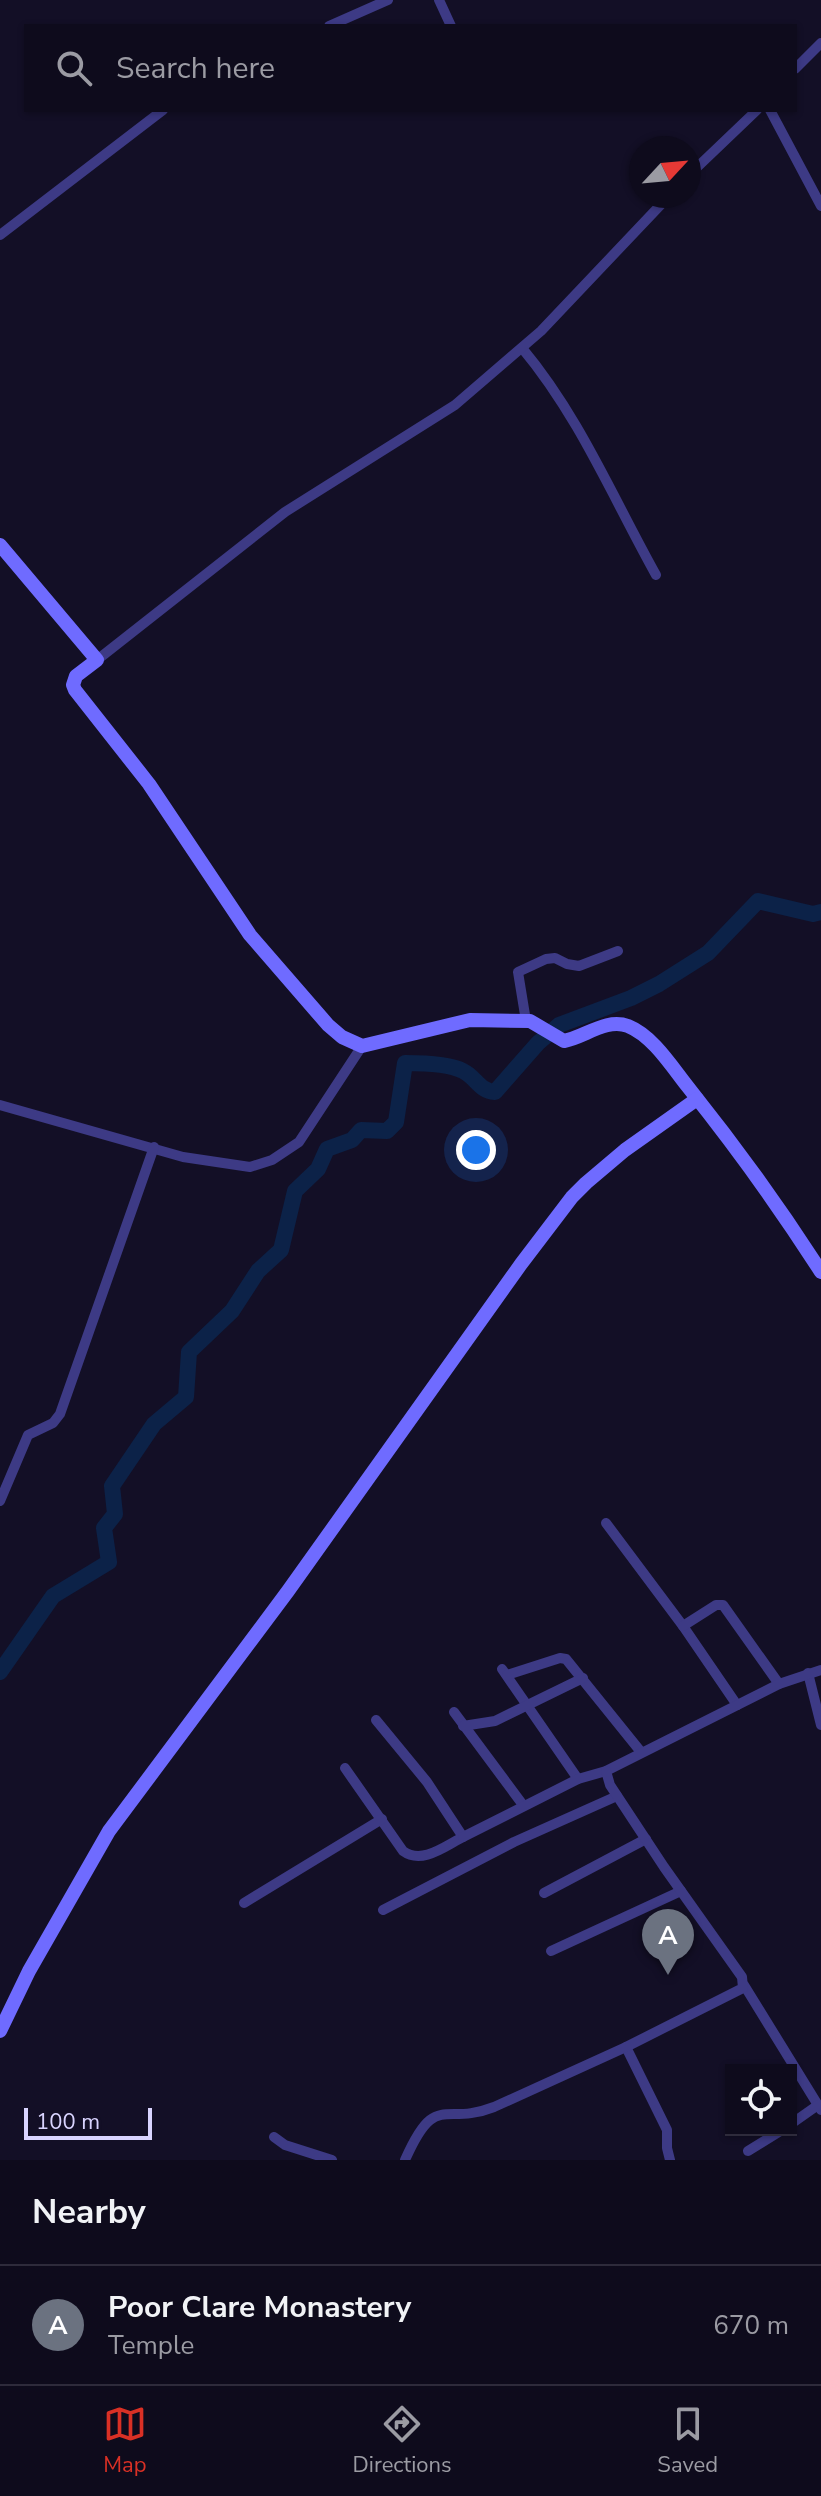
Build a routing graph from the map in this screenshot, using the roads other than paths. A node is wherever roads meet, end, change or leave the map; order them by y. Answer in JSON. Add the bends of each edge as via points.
{"nodes":[{"id":1,"x":388,"y":0,"type":"edge"},
{"id":2,"x":439,"y":0,"type":"edge"},
{"id":3,"x":334,"y":24,"type":"edge"},
{"id":4,"x":450,"y":24,"type":"edge"},
{"id":5,"x":821,"y":43,"type":"edge"},
{"id":6,"x":797,"y":67,"type":"edge"},
{"id":7,"x":160,"y":112,"type":"edge"},
{"id":8,"x":755,"y":112,"type":"edge"},
{"id":9,"x":771,"y":112,"type":"edge"},
{"id":10,"x":701,"y":164,"type":"edge"},
{"id":11,"x":821,"y":206,"type":"edge"},
{"id":12,"x":658,"y":208,"type":"edge"},
{"id":13,"x":0,"y":235,"type":"edge"},
{"id":14,"x":522,"y":348,"type":"junction"},
{"id":15,"x":0,"y":545,"type":"edge"},
{"id":16,"x":656,"y":575,"type":"dead end"},
{"id":17,"x":97,"y":660,"type":"junction"},
{"id":18,"x":618,"y":951,"type":"dead end"},
{"id":19,"x":532,"y":1023,"type":"junction"},
{"id":20,"x":362,"y":1046,"type":"junction"},
{"id":21,"x":697,"y":1099,"type":"junction"},
{"id":22,"x":0,"y":1105,"type":"edge"},
{"id":23,"x":154,"y":1147,"type":"junction"},
{"id":24,"x":821,"y":1272,"type":"edge"},
{"id":25,"x":0,"y":1501,"type":"edge"},
{"id":26,"x":606,"y":1523,"type":"dead end"},
{"id":27,"x":683,"y":1626,"type":"junction"},
{"id":28,"x":821,"y":1670,"type":"edge"},
{"id":29,"x":808,"y":1673,"type":"junction"},
{"id":30,"x":583,"y":1678,"type":"junction"},
{"id":31,"x":779,"y":1684,"type":"junction"},
{"id":32,"x":737,"y":1705,"type":"junction"},
{"id":33,"x":526,"y":1706,"type":"junction"},
{"id":34,"x":454,"y":1712,"type":"dead end"},
{"id":35,"x":376,"y":1720,"type":"dead end"},
{"id":36,"x":821,"y":1725,"type":"edge"},
{"id":37,"x":463,"y":1726,"type":"junction"},
{"id":38,"x":641,"y":1752,"type":"junction"},
{"id":39,"x":345,"y":1768,"type":"dead end"},
{"id":40,"x":606,"y":1771,"type":"junction"},
{"id":41,"x":578,"y":1779,"type":"junction"},
{"id":42,"x":617,"y":1796,"type":"junction"},
{"id":43,"x":523,"y":1805,"type":"junction"},
{"id":44,"x":382,"y":1819,"type":"junction"},
{"id":45,"x":463,"y":1837,"type":"junction"},
{"id":46,"x":646,"y":1839,"type":"junction"},
{"id":47,"x":681,"y":1891,"type":"junction"},
{"id":48,"x":544,"y":1893,"type":"dead end"},
{"id":49,"x":244,"y":1903,"type":"dead end"},
{"id":50,"x":383,"y":1910,"type":"dead end"},
{"id":51,"x":551,"y":1951,"type":"dead end"},
{"id":52,"x":744,"y":1985,"type":"junction"},
{"id":53,"x":0,"y":2031,"type":"edge"},
{"id":54,"x":626,"y":2047,"type":"junction"},
{"id":55,"x":820,"y":2108,"type":"edge"},
{"id":56,"x":797,"y":2121,"type":"edge"},
{"id":57,"x":772,"y":2136,"type":"edge"},
{"id":58,"x":274,"y":2137,"type":"dead end"},
{"id":59,"x":748,"y":2151,"type":"dead end"},
{"id":60,"x":332,"y":2160,"type":"edge"},
{"id":61,"x":405,"y":2160,"type":"edge"},
{"id":62,"x":670,"y":2160,"type":"edge"}],
"edges":[{"from":1,"to":3,"type":"street"},
{"from":2,"to":4,"type":"street"},
{"from":5,"to":6,"type":"street"},
{"from":7,"to":13,"type":"street"},
{"from":8,"to":10,"type":"street"},
{"from":9,"to":11,"type":"street"},
{"from":12,"to":14,"type":"street"},
{"from":14,"to":16,"type":"street","via":[[577,426]]},
{"from":14,"to":17,"type":"street","via":[[449,410],[285,512]]},
{"from":15,"to":17,"type":"street"},
{"from":17,"to":20,"type":"street","via":[[76,676],[75,690],[149,784],[250,935],[328,1025]]},
{"from":18,"to":19,"type":"street","via":[[579,966],[546,959],[518,972]]},
{"from":19,"to":20,"type":"street","via":[[470,1020]]},
{"from":19,"to":21,"type":"street","via":[[568,1041],[607,1025],[629,1027],[655,1047]]},
{"from":20,"to":23,"type":"street","via":[[299,1142],[272,1160],[250,1167]]},
{"from":21,"to":24,"type":"street","via":[[765,1187]]},
{"from":21,"to":53,"type":"street","via":[[586,1183],[521,1264],[109,1831]]},
{"from":22,"to":23,"type":"street"},
{"from":23,"to":25,"type":"street","via":[[60,1414],[28,1435]]},
{"from":26,"to":27,"type":"street"},
{"from":27,"to":31,"type":"street","via":[[723,1605]]},
{"from":27,"to":32,"type":"street"},
{"from":28,"to":29,"type":"street"},
{"from":29,"to":31,"type":"street"},
{"from":29,"to":36,"type":"street"},
{"from":30,"to":33,"type":"street"},
{"from":30,"to":33,"type":"street","via":[[560,1658],[504,1672]]},
{"from":30,"to":38,"type":"street"},
{"from":31,"to":32,"type":"street"},
{"from":32,"to":38,"type":"street"},
{"from":33,"to":37,"type":"street","via":[[495,1721]]},
{"from":33,"to":41,"type":"street"},
{"from":34,"to":37,"type":"street"},
{"from":35,"to":45,"type":"street"},
{"from":37,"to":43,"type":"street"},
{"from":38,"to":40,"type":"street"},
{"from":39,"to":44,"type":"street"},
{"from":40,"to":41,"type":"street"},
{"from":40,"to":42,"type":"street"},
{"from":41,"to":43,"type":"street"},
{"from":42,"to":46,"type":"street"},
{"from":42,"to":50,"type":"street"},
{"from":43,"to":45,"type":"street"},
{"from":44,"to":45,"type":"street","via":[[413,1857]]},
{"from":44,"to":49,"type":"street"},
{"from":46,"to":47,"type":"street"},
{"from":46,"to":48,"type":"street"},
{"from":47,"to":51,"type":"street"},
{"from":47,"to":52,"type":"street"},
{"from":52,"to":54,"type":"street"},
{"from":52,"to":55,"type":"street"},
{"from":54,"to":61,"type":"street","via":[[483,2112],[436,2115],[427,2121]]},
{"from":54,"to":62,"type":"street","via":[[667,2130]]},
{"from":55,"to":56,"type":"street"},
{"from":57,"to":59,"type":"street"},
{"from":58,"to":60,"type":"street"}]}
